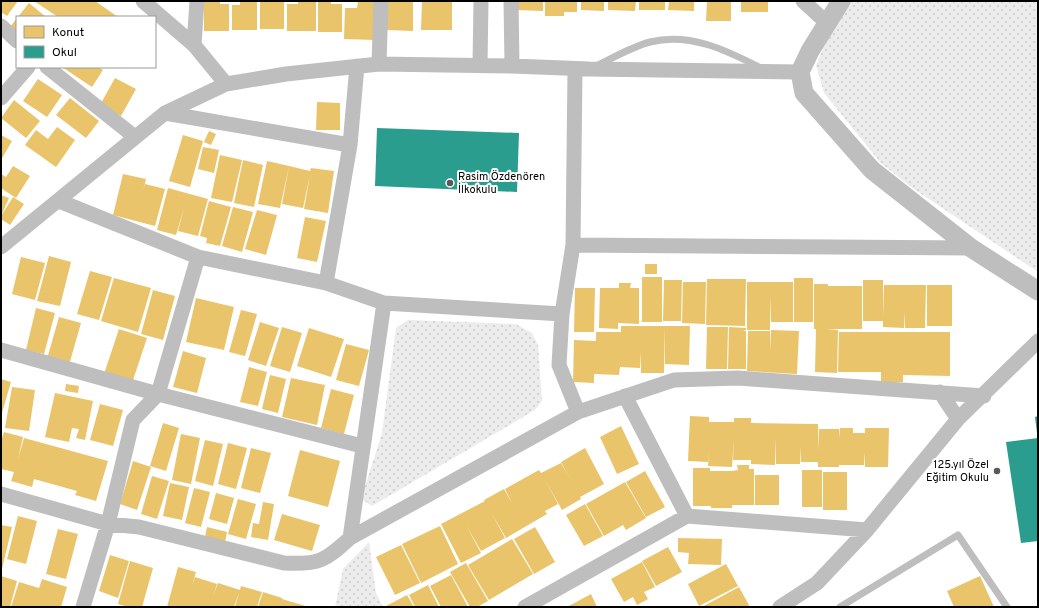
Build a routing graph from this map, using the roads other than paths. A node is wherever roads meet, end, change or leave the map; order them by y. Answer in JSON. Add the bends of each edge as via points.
{"nodes":[{"id":1,"x":143,"y":1,"type":"edge"},
{"id":2,"x":197,"y":1,"type":"edge"},
{"id":3,"x":381,"y":1,"type":"edge"},
{"id":4,"x":481,"y":1,"type":"edge"},
{"id":5,"x":511,"y":1,"type":"edge"},
{"id":6,"x":802,"y":1,"type":"edge"},
{"id":7,"x":841,"y":1,"type":"edge"},
{"id":8,"x":827,"y":23,"type":"junction"},
{"id":9,"x":1,"y":26,"type":"edge"},
{"id":10,"x":16,"y":40,"type":"edge"},
{"id":11,"x":194,"y":45,"type":"junction"},
{"id":12,"x":379,"y":64,"type":"junction"},
{"id":13,"x":480,"y":65,"type":"junction"},
{"id":14,"x":357,"y":66,"type":"junction"},
{"id":15,"x":512,"y":66,"type":"junction"},
{"id":16,"x":27,"y":68,"type":"edge"},
{"id":17,"x":48,"y":68,"type":"edge"},
{"id":18,"x":582,"y":69,"type":"junction"},
{"id":19,"x":768,"y":72,"type":"junction"},
{"id":20,"x":800,"y":72,"type":"junction"},
{"id":21,"x":226,"y":84,"type":"junction"},
{"id":22,"x":1,"y":98,"type":"edge"},
{"id":23,"x":165,"y":114,"type":"junction"},
{"id":24,"x":135,"y":137,"type":"junction"},
{"id":25,"x":350,"y":145,"type":"junction"},
{"id":26,"x":59,"y":201,"type":"junction"},
{"id":27,"x":573,"y":245,"type":"junction"},
{"id":28,"x":1,"y":247,"type":"edge"},
{"id":29,"x":971,"y":248,"type":"junction"},
{"id":30,"x":198,"y":257,"type":"junction"},
{"id":31,"x":326,"y":283,"type":"junction"},
{"id":32,"x":1038,"y":291,"type":"edge"},
{"id":33,"x":384,"y":303,"type":"junction"},
{"id":34,"x":562,"y":314,"type":"junction"},
{"id":35,"x":1038,"y":341,"type":"edge"},
{"id":36,"x":1,"y":350,"type":"edge"},
{"id":37,"x":940,"y":392,"type":"junction"},
{"id":38,"x":158,"y":394,"type":"junction"},
{"id":39,"x":625,"y":396,"type":"junction"},
{"id":40,"x":984,"y":396,"type":"junction"},
{"id":41,"x":578,"y":412,"type":"junction"},
{"id":42,"x":958,"y":419,"type":"junction"},
{"id":43,"x":362,"y":446,"type":"junction"},
{"id":44,"x":1,"y":494,"type":"edge"},
{"id":45,"x":687,"y":516,"type":"junction"},
{"id":46,"x":108,"y":524,"type":"junction"},
{"id":47,"x":867,"y":530,"type":"junction"},
{"id":48,"x":350,"y":538,"type":"junction"},
{"id":49,"x":83,"y":607,"type":"edge"},
{"id":50,"x":525,"y":607,"type":"edge"},
{"id":51,"x":780,"y":607,"type":"edge"},
{"id":52,"x":840,"y":607,"type":"edge"},
{"id":53,"x":1007,"y":607,"type":"edge"}],
"edges":[{"from":1,"to":11,"type":"street"},
{"from":2,"to":11,"type":"street"},
{"from":3,"to":12,"type":"street"},
{"from":4,"to":13,"type":"street"},
{"from":5,"to":15,"type":"street"},
{"from":6,"to":8,"type":"street"},
{"from":7,"to":8,"type":"street"},
{"from":8,"to":20,"type":"street"},
{"from":9,"to":10,"type":"street"},
{"from":11,"to":21,"type":"street"},
{"from":12,"to":13,"type":"street"},
{"from":12,"to":14,"type":"street"},
{"from":13,"to":15,"type":"street"},
{"from":14,"to":21,"type":"street"},
{"from":14,"to":25,"type":"street"},
{"from":15,"to":18,"type":"street"},
{"from":16,"to":22,"type":"street"},
{"from":17,"to":24,"type":"street"},
{"from":18,"to":19,"type":"street"},
{"from":18,"to":19,"type":"lane","via":[[650,42],[675,40],[702,42]]},
{"from":18,"to":27,"type":"street"},
{"from":19,"to":20,"type":"street"},
{"from":20,"to":29,"type":"street","via":[[804,93],[872,170]]},
{"from":21,"to":23,"type":"street"},
{"from":23,"to":24,"type":"street"},
{"from":23,"to":25,"type":"street"},
{"from":24,"to":26,"type":"street"},
{"from":25,"to":31,"type":"street"},
{"from":26,"to":28,"type":"street"},
{"from":26,"to":30,"type":"street"},
{"from":27,"to":29,"type":"street"},
{"from":27,"to":34,"type":"street"},
{"from":29,"to":32,"type":"street"},
{"from":30,"to":31,"type":"street"},
{"from":30,"to":38,"type":"street"},
{"from":31,"to":33,"type":"street"},
{"from":33,"to":34,"type":"street"},
{"from":33,"to":43,"type":"street"},
{"from":34,"to":41,"type":"street","via":[[559,366]]},
{"from":35,"to":40,"type":"street"},
{"from":36,"to":38,"type":"street"},
{"from":37,"to":39,"type":"street","via":[[738,378],[674,380]]},
{"from":37,"to":40,"type":"street"},
{"from":37,"to":42,"type":"street"},
{"from":38,"to":43,"type":"street"},
{"from":38,"to":46,"type":"street","via":[[133,420]]},
{"from":39,"to":41,"type":"street"},
{"from":39,"to":45,"type":"street"},
{"from":40,"to":42,"type":"street"},
{"from":41,"to":48,"type":"street"},
{"from":42,"to":47,"type":"street"},
{"from":43,"to":48,"type":"street"},
{"from":44,"to":46,"type":"street"},
{"from":45,"to":47,"type":"street"},
{"from":45,"to":50,"type":"street"},
{"from":46,"to":48,"type":"street","via":[[139,526],[284,563],[305,564],[329,557]]},
{"from":46,"to":49,"type":"street"},
{"from":47,"to":51,"type":"street","via":[[817,583]]},
{"from":52,"to":53,"type":"lane","via":[[958,535]]}]}
